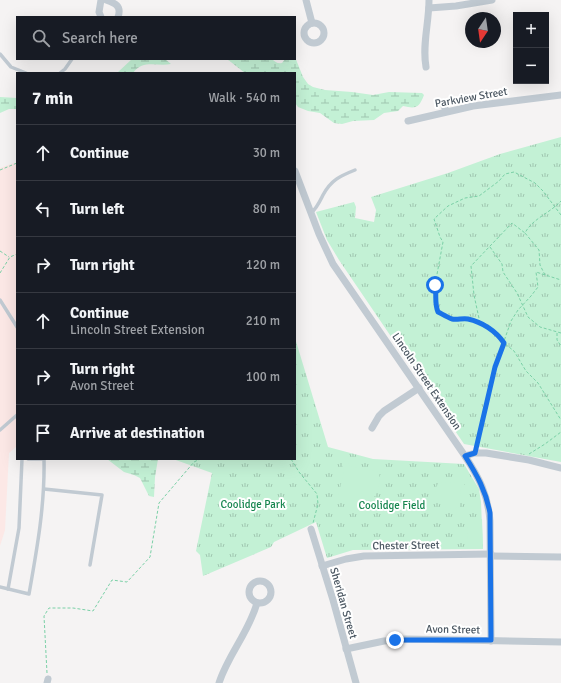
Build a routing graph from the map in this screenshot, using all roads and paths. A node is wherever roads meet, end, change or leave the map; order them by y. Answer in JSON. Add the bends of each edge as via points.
{"nodes":[{"id":1,"x":101,"y":0,"type":"edge"},
{"id":2,"x":106,"y":0,"type":"edge"},
{"id":3,"x":306,"y":0,"type":"edge"},
{"id":4,"x":492,"y":0,"type":"edge"},
{"id":5,"x":429,"y":4,"type":"edge"},
{"id":6,"x":101,"y":16,"type":"edge"},
{"id":7,"x":118,"y":16,"type":"edge"},
{"id":8,"x":312,"y":23,"type":"dead end"},
{"id":9,"x":0,"y":54,"type":"edge"},
{"id":10,"x":71,"y":60,"type":"edge"},
{"id":11,"x":426,"y":67,"type":"dead end"},
{"id":12,"x":24,"y":72,"type":"edge"},
{"id":13,"x":61,"y":72,"type":"edge"},
{"id":14,"x":561,"y":95,"type":"edge"},
{"id":15,"x":443,"y":103,"type":"dead end"},
{"id":16,"x":446,"y":111,"type":"junction"},
{"id":17,"x":408,"y":121,"type":"dead end"},
{"id":18,"x":16,"y":163,"type":"edge"},
{"id":19,"x":0,"y":170,"type":"edge"},
{"id":20,"x":355,"y":170,"type":"dead end"},
{"id":21,"x":296,"y":174,"type":"edge"},
{"id":22,"x":561,"y":201,"type":"edge"},
{"id":23,"x":555,"y":208,"type":"junction"},
{"id":24,"x":310,"y":214,"type":"junction"},
{"id":25,"x":561,"y":215,"type":"edge"},
{"id":26,"x":525,"y":233,"type":"junction"},
{"id":27,"x":490,"y":246,"type":"junction"},
{"id":28,"x":0,"y":251,"type":"edge"},
{"id":29,"x":16,"y":255,"type":"edge"},
{"id":30,"x":10,"y":258,"type":"junction"},
{"id":31,"x":0,"y":273,"type":"edge"},
{"id":32,"x":545,"y":275,"type":"junction"},
{"id":33,"x":561,"y":280,"type":"edge"},
{"id":34,"x":0,"y":300,"type":"edge"},
{"id":35,"x":523,"y":305,"type":"junction"},
{"id":36,"x":480,"y":324,"type":"junction"},
{"id":37,"x":16,"y":325,"type":"edge"},
{"id":38,"x":558,"y":332,"type":"junction"},
{"id":39,"x":561,"y":333,"type":"edge"},
{"id":40,"x":504,"y":343,"type":"junction"},
{"id":41,"x":561,"y":346,"type":"edge"},
{"id":42,"x":419,"y":388,"type":"junction"},
{"id":43,"x":16,"y":416,"type":"edge"},
{"id":44,"x":561,"y":420,"type":"edge"},
{"id":45,"x":372,"y":428,"type":"dead end"},
{"id":46,"x":0,"y":430,"type":"edge"},
{"id":47,"x":561,"y":432,"type":"edge"},
{"id":48,"x":475,"y":453,"type":"junction"},
{"id":49,"x":465,"y":456,"type":"junction"},
{"id":50,"x":523,"y":459,"type":"junction"},
{"id":51,"x":22,"y":460,"type":"edge"},
{"id":52,"x":44,"y":460,"type":"edge"},
{"id":53,"x":198,"y":460,"type":"edge"},
{"id":54,"x":292,"y":460,"type":"edge"},
{"id":55,"x":561,"y":468,"type":"edge"},
{"id":56,"x":44,"y":489,"type":"junction"},
{"id":57,"x":311,"y":529,"type":"joint"},
{"id":58,"x":491,"y":555,"type":"junction"},
{"id":59,"x":561,"y":557,"type":"edge"},
{"id":60,"x":90,"y":565,"type":"dead end"},
{"id":61,"x":322,"y":566,"type":"junction"},
{"id":62,"x":0,"y":587,"type":"edge"},
{"id":63,"x":8,"y":589,"type":"junction"},
{"id":64,"x":256,"y":603,"type":"dead end"},
{"id":65,"x":491,"y":640,"type":"junction"},
{"id":66,"x":561,"y":642,"type":"edge"},
{"id":67,"x":346,"y":649,"type":"junction"},
{"id":68,"x":47,"y":681,"type":"edge"},
{"id":69,"x":218,"y":683,"type":"edge"},
{"id":70,"x":356,"y":683,"type":"edge"}],
"edges":[{"from":1,"to":6,"type":"street"},
{"from":2,"to":7,"type":"street","via":[[118,6]]},
{"from":3,"to":8,"type":"street"},
{"from":4,"to":5,"type":"street","via":[[456,6]]},
{"from":5,"to":11,"type":"street","via":[[424,52]]},
{"from":9,"to":12,"type":"lane","via":[[11,67]]},
{"from":10,"to":13,"type":"lane"},
{"from":14,"to":16,"type":"street","name":"Parkview Street"},
{"from":15,"to":16,"type":"street"},
{"from":16,"to":17,"type":"street","name":"Parkview Street"},
{"from":18,"to":19,"type":"path"},
{"from":20,"to":24,"type":"lane","via":[[336,178]]},
{"from":21,"to":24,"type":"street","name":"Lincoln Street Extension"},
{"from":22,"to":23,"type":"path"},
{"from":23,"to":25,"type":"path"},
{"from":23,"to":26,"type":"path","via":[[528,226]]},
{"from":23,"to":36,"type":"path","via":[[535,183],[514,172],[505,174],[479,196],[465,198],[448,206],[434,219],[443,242],[435,285],[435,306],[438,312],[452,319],[467,319]]},
{"from":24,"to":42,"type":"street","name":"Lincoln Street Extension","via":[[337,271]]},
{"from":26,"to":27,"type":"path","via":[[512,223]]},
{"from":26,"to":32,"type":"path","via":[[539,250],[540,265]]},
{"from":27,"to":35,"type":"path"},
{"from":27,"to":36,"type":"path","via":[[471,266]]},
{"from":28,"to":30,"type":"path"},
{"from":29,"to":30,"type":"path"},
{"from":30,"to":31,"type":"path"},
{"from":32,"to":33,"type":"path"},
{"from":32,"to":35,"type":"path","via":[[536,272],[538,287]]},
{"from":34,"to":37,"type":"lane"},
{"from":35,"to":38,"type":"path","via":[[528,317],[540,327]]},
{"from":35,"to":40,"type":"path","via":[[512,321]]},
{"from":36,"to":40,"type":"path","via":[[488,327]]},
{"from":38,"to":39,"type":"path"},
{"from":38,"to":41,"type":"path","via":[[557,340]]},
{"from":40,"to":44,"type":"path","via":[[514,351],[526,371],[538,383]]},
{"from":40,"to":48,"type":"path","via":[[495,367]]},
{"from":42,"to":45,"type":"street","via":[[384,411]]},
{"from":42,"to":49,"type":"street","name":"Lincoln Street Extension"},
{"from":43,"to":46,"type":"lane"},
{"from":47,"to":50,"type":"path"},
{"from":48,"to":49,"type":"street"},
{"from":48,"to":50,"type":"street"},
{"from":49,"to":58,"type":"street","name":"Lincoln Street Extension","via":[[479,478],[487,498]]},
{"from":50,"to":55,"type":"street"},
{"from":51,"to":63,"type":"lane","via":[[19,528]]},
{"from":52,"to":56,"type":"lane"},
{"from":53,"to":68,"type":"path","via":[[159,503],[150,557],[127,582],[112,580],[93,611],[49,608],[44,616]]},
{"from":54,"to":57,"type":"path","via":[[317,494],[318,504]]},
{"from":56,"to":60,"type":"lane","via":[[102,495]]},
{"from":56,"to":63,"type":"lane","via":[[29,594]]},
{"from":57,"to":61,"type":"street","name":"Sheridan Street"},
{"from":58,"to":59,"type":"street","name":"Chester Street"},
{"from":58,"to":61,"type":"street","name":"Chester Street","via":[[364,556]]},
{"from":58,"to":65,"type":"street","name":"Lincoln Street Extension"},
{"from":61,"to":67,"type":"street","name":"Sheridan Street"},
{"from":62,"to":63,"type":"lane"},
{"from":64,"to":69,"type":"street","via":[[251,621]]},
{"from":65,"to":66,"type":"street","name":"Avon Street"},
{"from":65,"to":67,"type":"street","name":"Avon Street","via":[[395,640]]},
{"from":67,"to":70,"type":"street","name":"Sheridan Street"}]}
